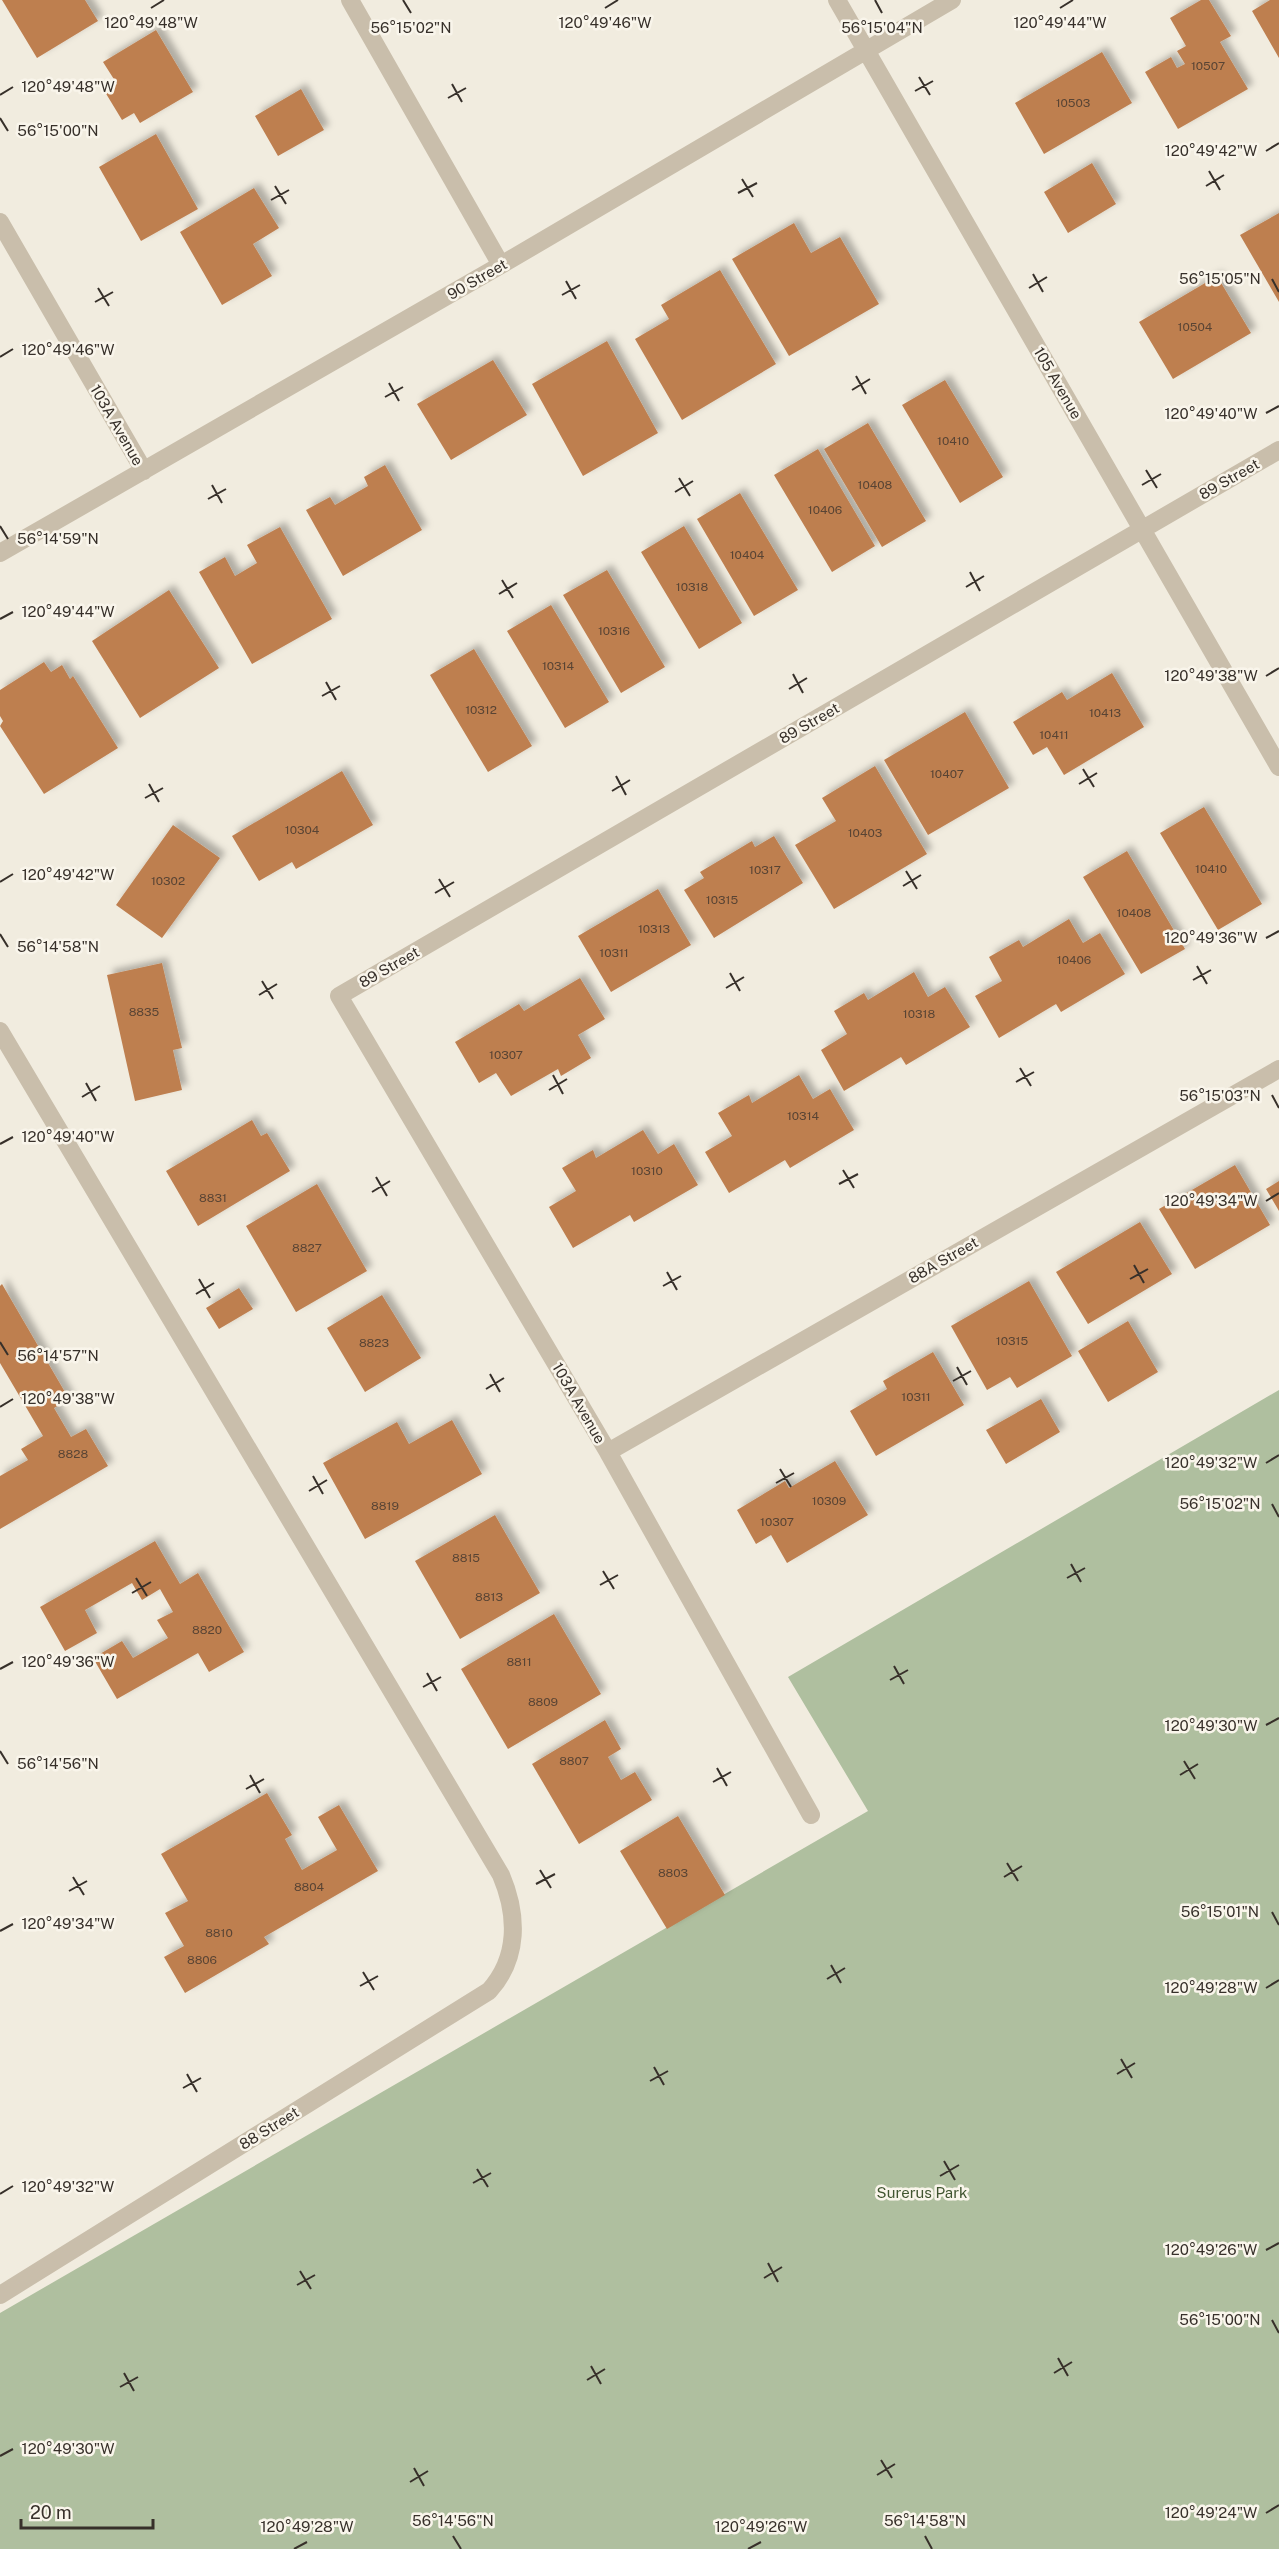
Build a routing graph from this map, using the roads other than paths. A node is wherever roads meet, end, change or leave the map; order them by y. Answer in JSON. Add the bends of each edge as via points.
{"nodes":[{"id":1,"x":350,"y":0,"type":"edge"},
{"id":2,"x":837,"y":0,"type":"edge"},
{"id":3,"x":952,"y":0,"type":"edge"},
{"id":4,"x":865,"y":50,"type":"junction"},
{"id":5,"x":0,"y":222,"type":"edge"},
{"id":6,"x":501,"y":265,"type":"junction"},
{"id":7,"x":1279,"y":450,"type":"edge"},
{"id":8,"x":144,"y":471,"type":"junction"},
{"id":9,"x":1143,"y":529,"type":"junction"},
{"id":10,"x":0,"y":553,"type":"edge"},
{"id":11,"x":1279,"y":767,"type":"edge"},
{"id":12,"x":339,"y":996,"type":"joint"},
{"id":13,"x":0,"y":1030,"type":"edge"},
{"id":14,"x":1279,"y":1069,"type":"edge"},
{"id":15,"x":608,"y":1452,"type":"junction"},
{"id":16,"x":810,"y":1815,"type":"dead end"},
{"id":17,"x":0,"y":2295,"type":"edge"}],
"edges":[{"from":1,"to":6,"type":"street"},
{"from":2,"to":4,"type":"street","name":"105 Avenue"},
{"from":3,"to":4,"type":"street","name":"90 Street"},
{"from":4,"to":6,"type":"street","name":"90 Street"},
{"from":4,"to":9,"type":"street","name":"105 Avenue"},
{"from":5,"to":8,"type":"street","name":"103A Avenue"},
{"from":6,"to":8,"type":"street","name":"90 Street"},
{"from":7,"to":9,"type":"street","name":"89 Street"},
{"from":8,"to":10,"type":"street","name":"90 Street"},
{"from":9,"to":11,"type":"street","name":"105 Avenue"},
{"from":9,"to":12,"type":"street","name":"89 Street"},
{"from":12,"to":15,"type":"street","name":"103A Avenue"},
{"from":13,"to":17,"type":"street","name":"88 Street","via":[[501,1875],[514,1917],[510,1959],[503,1976],[489,1991]]},
{"from":14,"to":15,"type":"street","name":"88A Street"},
{"from":15,"to":16,"type":"street","name":"103A Avenue"}]}
